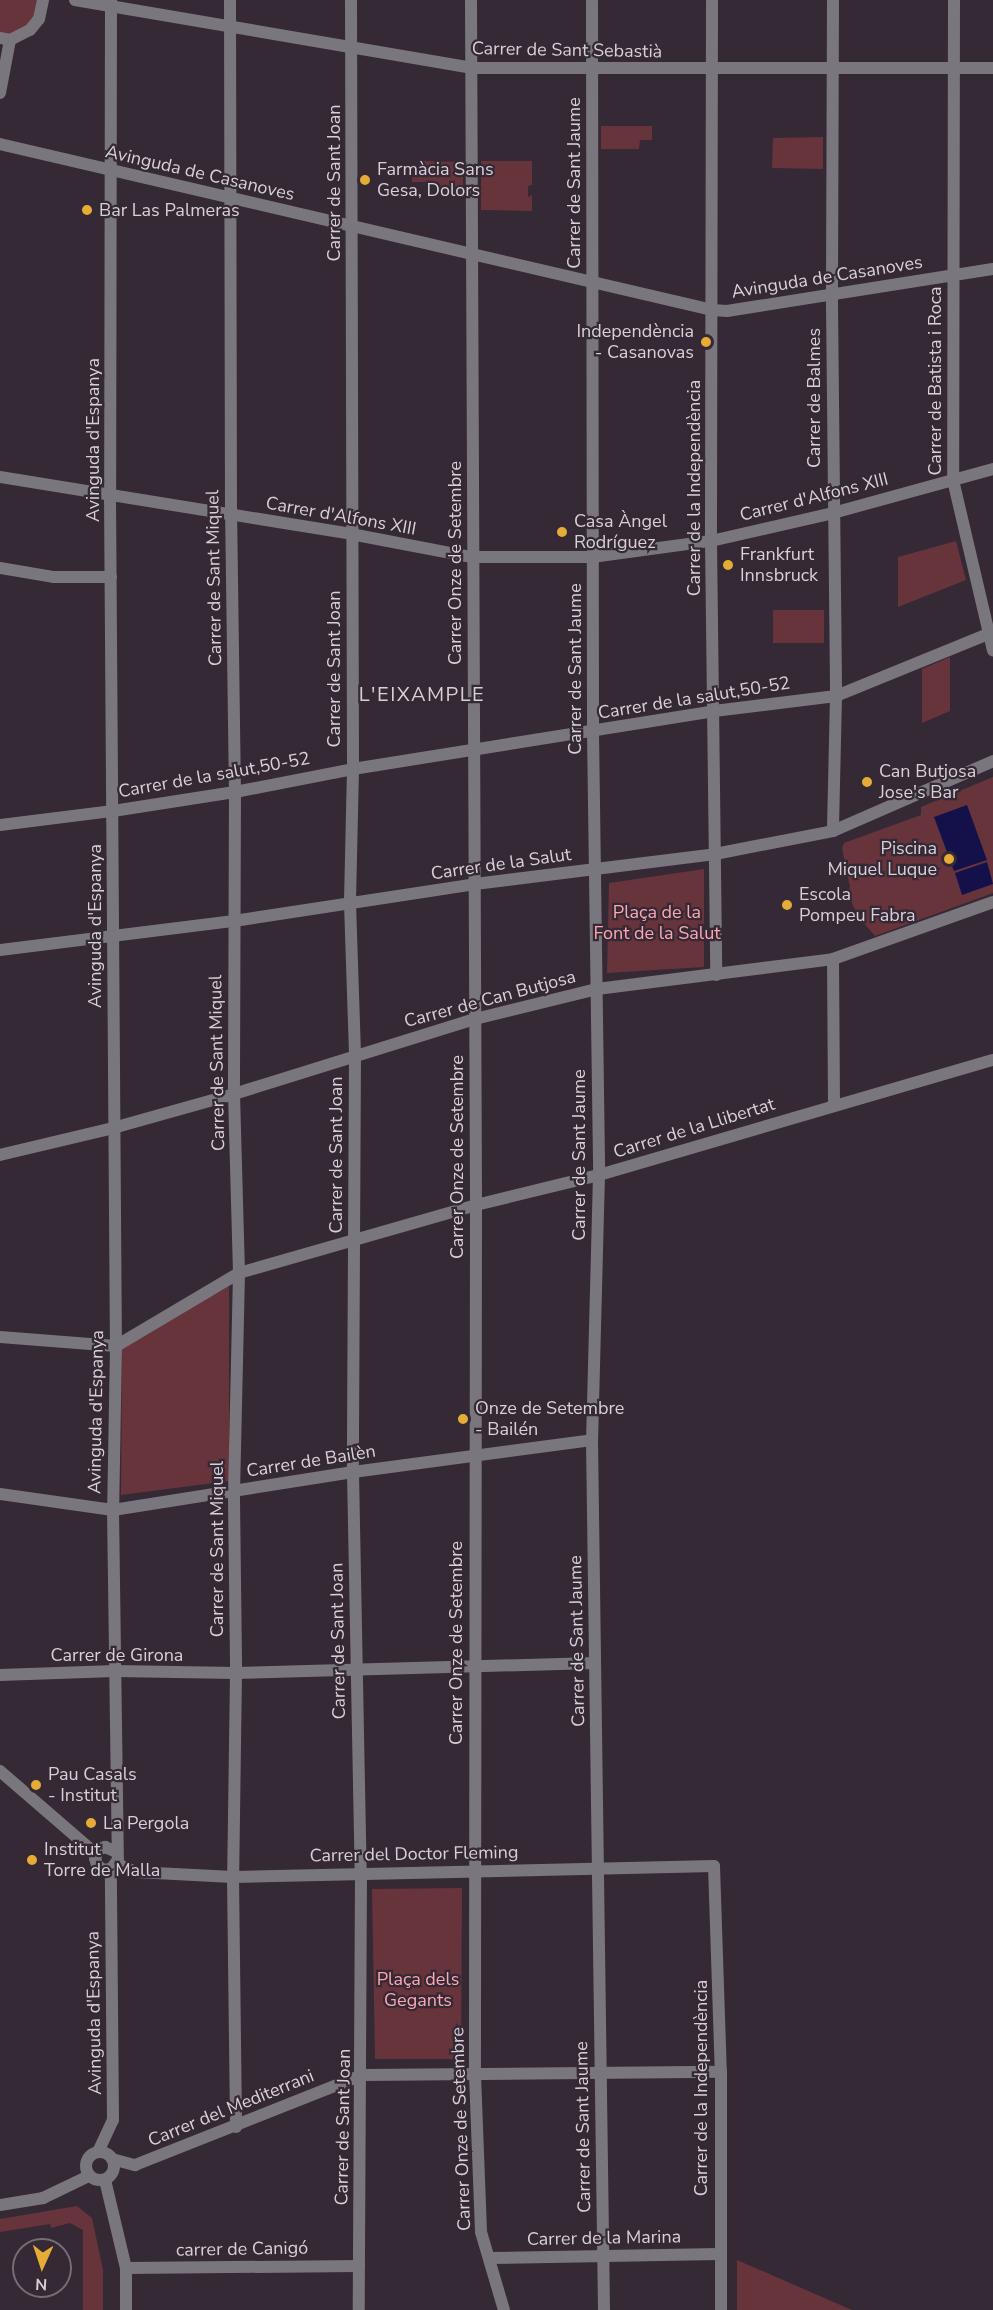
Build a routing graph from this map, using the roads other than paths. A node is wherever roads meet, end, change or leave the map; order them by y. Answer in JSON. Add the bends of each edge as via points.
{"nodes":[{"id":1,"x":43,"y":0,"type":"edge"},
{"id":2,"x":75,"y":0,"type":"edge"},
{"id":3,"x":230,"y":0,"type":"edge"},
{"id":4,"x":351,"y":0,"type":"edge"},
{"id":5,"x":471,"y":0,"type":"edge"},
{"id":6,"x":592,"y":0,"type":"edge"},
{"id":7,"x":712,"y":0,"type":"edge"},
{"id":8,"x":832,"y":0,"type":"edge"},
{"id":9,"x":954,"y":0,"type":"edge"},
{"id":10,"x":111,"y":3,"type":"edge"},
{"id":11,"x":230,"y":27,"type":"junction"},
{"id":12,"x":5,"y":39,"type":"edge"},
{"id":13,"x":352,"y":47,"type":"junction"},
{"id":14,"x":471,"y":68,"type":"junction"},
{"id":15,"x":954,"y":68,"type":"junction"},
{"id":16,"x":993,"y":68,"type":"edge"},
{"id":17,"x":592,"y":69,"type":"junction"},
{"id":18,"x":711,"y":70,"type":"junction"},
{"id":19,"x":832,"y":70,"type":"junction"},
{"id":20,"x":0,"y":93,"type":"edge"},
{"id":21,"x":0,"y":144,"type":"edge"},
{"id":22,"x":111,"y":171,"type":"junction"},
{"id":23,"x":231,"y":198,"type":"junction"},
{"id":24,"x":352,"y":226,"type":"junction"},
{"id":25,"x":473,"y":255,"type":"junction"},
{"id":26,"x":993,"y":269,"type":"edge"},
{"id":27,"x":953,"y":276,"type":"junction"},
{"id":28,"x":592,"y":283,"type":"junction"},
{"id":29,"x":833,"y":295,"type":"junction"},
{"id":30,"x":711,"y":310,"type":"junction"},
{"id":31,"x":993,"y":469,"type":"edge"},
{"id":32,"x":0,"y":477,"type":"edge"},
{"id":33,"x":953,"y":480,"type":"junction"},
{"id":34,"x":110,"y":495,"type":"junction"},
{"id":35,"x":833,"y":513,"type":"junction"},
{"id":36,"x":231,"y":515,"type":"junction"},
{"id":37,"x":351,"y":534,"type":"junction"},
{"id":38,"x":711,"y":541,"type":"junction"},
{"id":39,"x":472,"y":557,"type":"junction"},
{"id":40,"x":592,"y":557,"type":"junction"},
{"id":41,"x":0,"y":568,"type":"edge"},
{"id":42,"x":111,"y":577,"type":"junction"},
{"id":43,"x":991,"y":633,"type":"edge"},
{"id":44,"x":993,"y":650,"type":"edge"},
{"id":45,"x":836,"y":696,"type":"junction"},
{"id":46,"x":714,"y":711,"type":"junction"},
{"id":47,"x":593,"y":732,"type":"junction"},
{"id":48,"x":474,"y":750,"type":"junction"},
{"id":49,"x":993,"y":761,"type":"edge"},
{"id":50,"x":353,"y":769,"type":"junction"},
{"id":51,"x":236,"y":792,"type":"junction"},
{"id":52,"x":113,"y":811,"type":"junction"},
{"id":53,"x":0,"y":825,"type":"edge"},
{"id":54,"x":833,"y":831,"type":"junction"},
{"id":55,"x":715,"y":854,"type":"junction"},
{"id":56,"x":596,"y":869,"type":"junction"},
{"id":57,"x":475,"y":884,"type":"junction"},
{"id":58,"x":993,"y":902,"type":"edge"},
{"id":59,"x":350,"y":903,"type":"junction"},
{"id":60,"x":234,"y":921,"type":"junction"},
{"id":61,"x":114,"y":935,"type":"junction"},
{"id":62,"x":0,"y":950,"type":"edge"},
{"id":63,"x":833,"y":959,"type":"junction"},
{"id":64,"x":716,"y":975,"type":"junction"},
{"id":65,"x":597,"y":989,"type":"junction"},
{"id":66,"x":475,"y":1019,"type":"junction"},
{"id":67,"x":355,"y":1055,"type":"junction"},
{"id":68,"x":993,"y":1060,"type":"edge"},
{"id":69,"x":234,"y":1094,"type":"junction"},
{"id":70,"x":834,"y":1104,"type":"junction"},
{"id":71,"x":113,"y":1128,"type":"junction"},
{"id":72,"x":0,"y":1155,"type":"edge"},
{"id":73,"x":598,"y":1175,"type":"junction"},
{"id":74,"x":476,"y":1205,"type":"junction"},
{"id":75,"x":354,"y":1239,"type":"junction"},
{"id":76,"x":239,"y":1273,"type":"junction"},
{"id":77,"x":0,"y":1337,"type":"edge"},
{"id":78,"x":116,"y":1346,"type":"junction"},
{"id":79,"x":592,"y":1440,"type":"junction"},
{"id":80,"x":474,"y":1456,"type":"junction"},
{"id":81,"x":353,"y":1472,"type":"junction"},
{"id":82,"x":234,"y":1492,"type":"junction"},
{"id":83,"x":0,"y":1494,"type":"edge"},
{"id":84,"x":113,"y":1510,"type":"junction"},
{"id":85,"x":595,"y":1663,"type":"junction"},
{"id":86,"x":474,"y":1668,"type":"junction"},
{"id":87,"x":357,"y":1669,"type":"junction"},
{"id":88,"x":116,"y":1671,"type":"junction"},
{"id":89,"x":236,"y":1673,"type":"junction"},
{"id":90,"x":0,"y":1675,"type":"edge"},
{"id":91,"x":0,"y":1771,"type":"edge"},
{"id":92,"x":96,"y":1854,"type":"junction"},
{"id":93,"x":114,"y":1862,"type":"junction"},
{"id":94,"x":714,"y":1866,"type":"joint"},
{"id":95,"x":599,"y":1869,"type":"junction"},
{"id":96,"x":475,"y":1871,"type":"junction"},
{"id":97,"x":361,"y":1873,"type":"junction"},
{"id":98,"x":232,"y":1877,"type":"junction"},
{"id":99,"x":721,"y":2072,"type":"junction"},
{"id":100,"x":362,"y":2074,"type":"junction"},
{"id":101,"x":599,"y":2074,"type":"junction"},
{"id":102,"x":474,"y":2075,"type":"junction"},
{"id":103,"x":236,"y":2127,"type":"junction"},
{"id":104,"x":98,"y":2152,"type":"junction"},
{"id":105,"x":112,"y":2159,"type":"junction"},
{"id":106,"x":89,"y":2175,"type":"junction"},
{"id":107,"x":105,"y":2180,"type":"junction"},
{"id":108,"x":0,"y":2205,"type":"edge"},
{"id":109,"x":719,"y":2254,"type":"junction"},
{"id":110,"x":604,"y":2257,"type":"junction"},
{"id":111,"x":490,"y":2258,"type":"junction"},
{"id":112,"x":358,"y":2266,"type":"junction"},
{"id":113,"x":126,"y":2268,"type":"junction"},
{"id":114,"x":126,"y":2310,"type":"edge"},
{"id":115,"x":359,"y":2310,"type":"edge"},
{"id":116,"x":504,"y":2310,"type":"edge"},
{"id":117,"x":604,"y":2310,"type":"edge"},
{"id":118,"x":721,"y":2310,"type":"edge"}],
"edges":[{"from":1,"to":12,"type":"street","via":[[39,19],[30,30]]},
{"from":2,"to":10,"type":"street","name":"Carrer de Sant Sebastià"},
{"from":3,"to":11,"type":"street","name":"Carrer de Sant Miquel"},
{"from":4,"to":13,"type":"street","name":"Carrer de Sant Joan"},
{"from":5,"to":14,"type":"street","name":"Carrer Onze de Setembre"},
{"from":6,"to":17,"type":"street","name":"Carrer de Sant Jaume"},
{"from":7,"to":18,"type":"street","name":"Carrer de la Independència"},
{"from":8,"to":19,"type":"street","name":"Carrer de Balmes"},
{"from":9,"to":15,"type":"street","name":"Carrer de Batista i Roca"},
{"from":10,"to":11,"type":"street","name":"Carrer de Sant Sebastià"},
{"from":10,"to":22,"type":"street","name":"Avinguda d'Espanya"},
{"from":11,"to":13,"type":"street","name":"Carrer de Sant Sebastià"},
{"from":11,"to":23,"type":"street","name":"Carrer de Sant Miquel"},
{"from":12,"to":20,"type":"street"},
{"from":13,"to":14,"type":"street","name":"Carrer de Sant Sebastià"},
{"from":13,"to":24,"type":"street","name":"Carrer de Sant Joan"},
{"from":14,"to":17,"type":"street","name":"Carrer de Sant Sebastià"},
{"from":14,"to":25,"type":"street","name":"Carrer Onze de Setembre"},
{"from":15,"to":16,"type":"street","name":"Carrer de Sant Sebastià"},
{"from":15,"to":19,"type":"street","name":"Carrer de Sant Sebastià"},
{"from":15,"to":27,"type":"street","name":"Carrer de Batista i Roca"},
{"from":17,"to":18,"type":"street","name":"Carrer de Sant Sebastià"},
{"from":17,"to":28,"type":"street","name":"Carrer de Sant Jaume"},
{"from":18,"to":19,"type":"street","name":"Carrer de Sant Sebastià"},
{"from":18,"to":30,"type":"street","name":"Carrer de la Independència"},
{"from":19,"to":29,"type":"street","name":"Carrer de Balmes"},
{"from":21,"to":22,"type":"street","name":"Avinguda de Casanoves"},
{"from":22,"to":23,"type":"street","name":"Avinguda de Casanoves"},
{"from":22,"to":34,"type":"street","name":"Avinguda d'Espanya"},
{"from":23,"to":24,"type":"street","name":"Avinguda de Casanoves"},
{"from":23,"to":36,"type":"street","name":"Carrer de Sant Miquel"},
{"from":24,"to":25,"type":"street","name":"Avinguda de Casanoves"},
{"from":24,"to":37,"type":"street","name":"Carrer de Sant Joan"},
{"from":25,"to":28,"type":"street","name":"Avinguda de Casanoves"},
{"from":25,"to":39,"type":"street","name":"Carrer Onze de Setembre"},
{"from":26,"to":27,"type":"street","name":"Avinguda de Casanoves"},
{"from":27,"to":29,"type":"street","name":"Avinguda de Casanoves"},
{"from":27,"to":33,"type":"street","name":"Carrer de Batista i Roca"},
{"from":28,"to":30,"type":"street","name":"Avinguda de Casanoves"},
{"from":28,"to":40,"type":"street","name":"Carrer de Sant Jaume"},
{"from":29,"to":30,"type":"street","name":"Avinguda de Casanoves"},
{"from":29,"to":35,"type":"street","name":"Carrer de Balmes"},
{"from":30,"to":38,"type":"street","name":"Carrer de la Independència"},
{"from":31,"to":33,"type":"street","name":"Carrer d'Alfons XIII"},
{"from":32,"to":34,"type":"street","name":"Carrer d'Alfons XIII"},
{"from":33,"to":35,"type":"street","name":"Carrer d'Alfons XIII"},
{"from":33,"to":43,"type":"street","name":"Carrer de Batista i Roca"},
{"from":34,"to":36,"type":"street","name":"Carrer d'Alfons XIII"},
{"from":34,"to":42,"type":"street","name":"Avinguda d'Espanya"},
{"from":35,"to":38,"type":"street","name":"Carrer d'Alfons XIII"},
{"from":35,"to":45,"type":"street","name":"Carrer de Balmes"},
{"from":36,"to":37,"type":"street","name":"Carrer d'Alfons XIII"},
{"from":36,"to":51,"type":"street","name":"Carrer de Sant Miquel"},
{"from":37,"to":39,"type":"street","name":"Carrer d'Alfons XIII"},
{"from":37,"to":50,"type":"street","name":"Carrer de Sant Joan"},
{"from":38,"to":40,"type":"street","name":"Carrer d'Alfons XIII"},
{"from":38,"to":46,"type":"street","name":"Carrer de la Independència"},
{"from":39,"to":40,"type":"street","name":"Carrer d'Alfons XIII"},
{"from":39,"to":48,"type":"street","name":"Carrer Onze de Setembre"},
{"from":40,"to":47,"type":"street","name":"Carrer de Sant Jaume"},
{"from":41,"to":42,"type":"street","via":[[54,578]]},
{"from":42,"to":52,"type":"street","name":"Avinguda d'Espanya"},
{"from":43,"to":44,"type":"street","name":"Carrer de Batista i Roca"},
{"from":43,"to":45,"type":"street","name":"Carrer de la salut,50-52"},
{"from":45,"to":46,"type":"street","name":"Carrer de la salut,50-52"},
{"from":45,"to":54,"type":"street","name":"Carrer de Balmes"},
{"from":46,"to":47,"type":"street","name":"Carrer de la salut,50-52"},
{"from":46,"to":55,"type":"street","name":"Carrer de la Independència"},
{"from":47,"to":48,"type":"street","name":"Carrer de la salut,50-52"},
{"from":47,"to":56,"type":"street","name":"Carrer de Sant Jaume"},
{"from":48,"to":50,"type":"street","name":"Carrer de la salut,50-52"},
{"from":48,"to":57,"type":"street","name":"Carrer Onze de Setembre"},
{"from":49,"to":54,"type":"street","name":"Carrer de la Salut"},
{"from":50,"to":51,"type":"street","name":"Carrer de la salut,50-52"},
{"from":50,"to":59,"type":"street","name":"Carrer de Sant Joan"},
{"from":51,"to":52,"type":"street","name":"Carrer de la salut,50-52"},
{"from":51,"to":60,"type":"street","name":"Carrer de Sant Miquel"},
{"from":52,"to":53,"type":"street","name":"Carrer de la salut,50-52"},
{"from":52,"to":61,"type":"street","name":"Avinguda d'Espanya"},
{"from":54,"to":55,"type":"street","name":"Carrer de la Salut"},
{"from":55,"to":56,"type":"street","name":"Carrer de la Salut"},
{"from":55,"to":64,"type":"street","name":"Carrer de la Independència"},
{"from":56,"to":57,"type":"street","name":"Carrer de la Salut"},
{"from":56,"to":65,"type":"street","name":"Carrer de Sant Jaume"},
{"from":57,"to":59,"type":"street","name":"Carrer de la Salut"},
{"from":57,"to":66,"type":"street","name":"Carrer Onze de Setembre"},
{"from":58,"to":63,"type":"street","name":"Carrer de Can Butjosa"},
{"from":59,"to":60,"type":"street","name":"Carrer de la Salut"},
{"from":59,"to":67,"type":"street","name":"Carrer de Sant Joan"},
{"from":60,"to":61,"type":"street","name":"Carrer de la Salut"},
{"from":60,"to":69,"type":"street","name":"Carrer de Sant Miquel"},
{"from":61,"to":62,"type":"street","name":"Carrer de la Salut"},
{"from":61,"to":71,"type":"street","name":"Avinguda d'Espanya"},
{"from":63,"to":64,"type":"street","name":"Carrer de Can Butjosa"},
{"from":63,"to":70,"type":"street"},
{"from":64,"to":65,"type":"street","name":"Carrer de Can Butjosa"},
{"from":65,"to":66,"type":"street","name":"Carrer de Can Butjosa"},
{"from":65,"to":73,"type":"street","name":"Carrer de Sant Jaume"},
{"from":66,"to":67,"type":"street","name":"Carrer de Can Butjosa"},
{"from":66,"to":74,"type":"street","name":"Carrer Onze de Setembre"},
{"from":67,"to":69,"type":"street","name":"Carrer de Can Butjosa"},
{"from":67,"to":75,"type":"street","name":"Carrer de Sant Joan"},
{"from":68,"to":70,"type":"street","name":"Carrer de la Llibertat"},
{"from":69,"to":71,"type":"street","name":"Carrer de Can Butjosa"},
{"from":69,"to":76,"type":"street","name":"Carrer de Sant Miquel"},
{"from":70,"to":73,"type":"street","name":"Carrer de la Llibertat"},
{"from":71,"to":72,"type":"street","name":"Carrer de Can Butjosa"},
{"from":71,"to":78,"type":"street","name":"Avinguda d'Espanya"},
{"from":73,"to":74,"type":"street","name":"Carrer de la Llibertat"},
{"from":73,"to":79,"type":"street","name":"Carrer de Sant Jaume"},
{"from":74,"to":75,"type":"street","name":"Carrer de la Llibertat"},
{"from":74,"to":80,"type":"street","name":"Carrer Onze de Setembre"},
{"from":75,"to":76,"type":"street","name":"Carrer de la Llibertat"},
{"from":75,"to":81,"type":"street","name":"Carrer de Sant Joan"},
{"from":76,"to":78,"type":"street","name":"Carrer de la Llibertat"},
{"from":76,"to":82,"type":"street","name":"Carrer de Sant Miquel"},
{"from":77,"to":78,"type":"street"},
{"from":78,"to":84,"type":"street","name":"Avinguda d'Espanya"},
{"from":79,"to":80,"type":"street","name":"Carrer de Bailèn"},
{"from":79,"to":85,"type":"street","name":"Carrer de Sant Jaume"},
{"from":80,"to":81,"type":"street","name":"Carrer de Bailèn"},
{"from":80,"to":86,"type":"street","name":"Carrer Onze de Setembre"},
{"from":81,"to":82,"type":"street","name":"Carrer de Bailèn"},
{"from":81,"to":87,"type":"street","name":"Carrer de Sant Joan"},
{"from":82,"to":84,"type":"street","name":"Carrer de Bailèn"},
{"from":82,"to":89,"type":"street","name":"Carrer de Sant Miquel"},
{"from":83,"to":84,"type":"street","name":"Carrer de Bailèn"},
{"from":84,"to":88,"type":"street","name":"Avinguda d'Espanya"},
{"from":85,"to":86,"type":"street","name":"Carrer de Girona"},
{"from":85,"to":95,"type":"street","name":"Carrer de Sant Jaume"},
{"from":86,"to":87,"type":"street","name":"Carrer de Girona"},
{"from":86,"to":96,"type":"street","name":"Carrer Onze de Setembre"},
{"from":87,"to":89,"type":"street","name":"Carrer de Girona"},
{"from":87,"to":97,"type":"street","name":"Carrer de Sant Joan"},
{"from":88,"to":89,"type":"street","name":"Carrer de Girona"},
{"from":88,"to":90,"type":"street","name":"Carrer de Girona"},
{"from":88,"to":93,"type":"street","name":"Avinguda d'Espanya"},
{"from":89,"to":98,"type":"street","name":"Carrer de Sant Miquel"},
{"from":91,"to":92,"type":"street"},
{"from":92,"to":93,"type":"street","via":[[105,1847]]},
{"from":92,"to":93,"type":"street","via":[[100,1868]]},
{"from":93,"to":98,"type":"street","name":"Carrer del Doctor Fleming","via":[[136,1872]]},
{"from":93,"to":104,"type":"street","name":"Avinguda d'Espanya","via":[[113,2120]]},
{"from":94,"to":95,"type":"street","name":"Carrer del Doctor Fleming"},
{"from":94,"to":99,"type":"street","name":"Carrer de la Independència"},
{"from":95,"to":96,"type":"street","name":"Carrer del Doctor Fleming"},
{"from":95,"to":101,"type":"street","name":"Carrer de Sant Jaume"},
{"from":96,"to":97,"type":"street","name":"Carrer del Doctor Fleming"},
{"from":96,"to":102,"type":"street","name":"Carrer Onze de Setembre"},
{"from":97,"to":98,"type":"street","name":"Carrer del Doctor Fleming"},
{"from":97,"to":100,"type":"street","name":"Carrer de Sant Joan"},
{"from":98,"to":103,"type":"street","name":"Carrer de Sant Miquel"},
{"from":99,"to":101,"type":"street","name":"Carrer del Mediterrani"},
{"from":99,"to":109,"type":"street","name":"Carrer de la Independència"},
{"from":100,"to":102,"type":"street","name":"Carrer del Mediterrani"},
{"from":100,"to":103,"type":"street","name":"Carrer del Mediterrani"},
{"from":100,"to":112,"type":"street","name":"Carrer de Sant Joan"},
{"from":101,"to":102,"type":"street","name":"Carrer del Mediterrani"},
{"from":101,"to":110,"type":"street","name":"Carrer de Sant Jaume"},
{"from":102,"to":111,"type":"street","name":"Carrer Onze de Setembre","via":[[481,2232]]},
{"from":103,"to":105,"type":"street","name":"Carrer del Mediterrani","via":[[135,2165]]},
{"from":104,"to":105,"type":"street"},
{"from":104,"to":106,"type":"street","via":[[86,2162]]},
{"from":105,"to":107,"type":"street","via":[[114,2169]]},
{"from":106,"to":107,"type":"street"},
{"from":106,"to":108,"type":"street","via":[[43,2198]]},
{"from":107,"to":113,"type":"street"},
{"from":109,"to":110,"type":"street","name":"Carrer de la Marina"},
{"from":109,"to":118,"type":"street","name":"Carrer de la Independència"},
{"from":110,"to":111,"type":"street","name":"Carrer de la Marina"},
{"from":110,"to":117,"type":"street","name":"Carrer de Sant Jaume"},
{"from":111,"to":116,"type":"street","name":"Carrer Onze de Setembre"},
{"from":112,"to":113,"type":"street","name":"carrer de Canigó"},
{"from":112,"to":115,"type":"street","name":"Carrer de Sant Joan"},
{"from":113,"to":114,"type":"street"}]}
